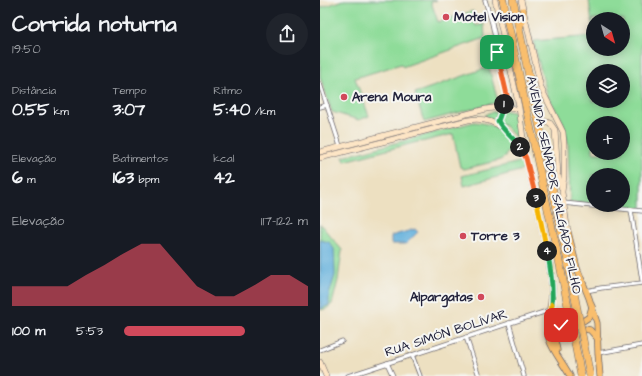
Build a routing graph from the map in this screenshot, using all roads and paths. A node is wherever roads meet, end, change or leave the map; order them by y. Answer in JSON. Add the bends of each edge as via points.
{"nodes":[{"id":1,"x":485,"y":0,"type":"edge"},
{"id":2,"x":495,"y":0,"type":"edge"},
{"id":3,"x":502,"y":0,"type":"edge"},
{"id":4,"x":513,"y":0,"type":"edge"},
{"id":5,"x":520,"y":0,"type":"edge"},
{"id":6,"x":523,"y":11,"type":"junction"},
{"id":7,"x":519,"y":30,"type":"junction"},
{"id":8,"x":320,"y":84,"type":"edge"},
{"id":9,"x":507,"y":95,"type":"junction"},
{"id":10,"x":327,"y":104,"type":"junction"},
{"id":11,"x":320,"y":107,"type":"edge"},
{"id":12,"x":491,"y":107,"type":"junction"},
{"id":13,"x":504,"y":107,"type":"junction"},
{"id":14,"x":513,"y":108,"type":"joint"},
{"id":15,"x":437,"y":120,"type":"junction"},
{"id":16,"x":486,"y":120,"type":"junction"},
{"id":17,"x":544,"y":121,"type":"dead end"},
{"id":18,"x":500,"y":126,"type":"junction"},
{"id":19,"x":422,"y":132,"type":"junction"},
{"id":20,"x":340,"y":146,"type":"junction"},
{"id":21,"x":333,"y":151,"type":"junction"},
{"id":22,"x":320,"y":152,"type":"edge"},
{"id":23,"x":320,"y":158,"type":"edge"},
{"id":24,"x":526,"y":158,"type":"junction"},
{"id":25,"x":562,"y":192,"type":"junction"},
{"id":26,"x":563,"y":203,"type":"junction"},
{"id":27,"x":631,"y":210,"type":"junction"},
{"id":28,"x":642,"y":211,"type":"edge"},
{"id":29,"x":539,"y":212,"type":"joint"},
{"id":30,"x":568,"y":232,"type":"joint"},
{"id":31,"x":642,"y":281,"type":"edge"},
{"id":32,"x":586,"y":291,"type":"junction"},
{"id":33,"x":592,"y":307,"type":"junction"},
{"id":34,"x":550,"y":313,"type":"junction"},
{"id":35,"x":583,"y":321,"type":"dead end"},
{"id":36,"x":509,"y":323,"type":"junction"},
{"id":37,"x":565,"y":325,"type":"dead end"},
{"id":38,"x":585,"y":328,"type":"dead end"},
{"id":39,"x":566,"y":332,"type":"dead end"},
{"id":40,"x":466,"y":337,"type":"junction"},
{"id":41,"x":598,"y":339,"type":"junction"},
{"id":42,"x":342,"y":341,"type":"dead end"},
{"id":43,"x":642,"y":345,"type":"edge"},
{"id":44,"x":320,"y":350,"type":"edge"},
{"id":45,"x":598,"y":353,"type":"junction"},
{"id":46,"x":412,"y":355,"type":"junction"},
{"id":47,"x":560,"y":359,"type":"junction"},
{"id":48,"x":320,"y":362,"type":"edge"},
{"id":49,"x":387,"y":363,"type":"junction"},
{"id":50,"x":326,"y":376,"type":"edge"},
{"id":51,"x":348,"y":376,"type":"edge"},
{"id":52,"x":393,"y":376,"type":"edge"},
{"id":53,"x":420,"y":376,"type":"edge"},
{"id":54,"x":479,"y":376,"type":"edge"},
{"id":55,"x":524,"y":376,"type":"edge"},
{"id":56,"x":570,"y":376,"type":"edge"},
{"id":57,"x":581,"y":376,"type":"edge"},
{"id":58,"x":590,"y":376,"type":"edge"},
{"id":59,"x":600,"y":376,"type":"edge"}],
"edges":[{"from":1,"to":9,"type":"street"},
{"from":2,"to":24,"type":"main road","name":"AVENIDA SENADOR SALGADO FILHO","via":[[519,107]]},
{"from":3,"to":57,"type":"highway","name":"AVENIDA SENADOR SALGADO FILHO","bridge":true,"via":[[561,270]]},
{"from":4,"to":7,"type":"highway","name":"AVENIDA SENADOR SALGADO FILHO"},
{"from":5,"to":6,"type":"main road"},
{"from":6,"to":7,"type":"highway"},
{"from":6,"to":25,"type":"main road","via":[[540,88],[563,132]]},
{"from":7,"to":58,"type":"highway","name":"AVENIDA SENADOR SALGADO FILHO","bridge":true},
{"from":8,"to":10,"type":"street"},
{"from":9,"to":13,"type":"street"},
{"from":9,"to":14,"type":"street"},
{"from":10,"to":11,"type":"street"},
{"from":10,"to":20,"type":"street"},
{"from":12,"to":13,"type":"main road"},
{"from":12,"to":15,"type":"main road"},
{"from":12,"to":16,"type":"main road","via":[[484,112]]},
{"from":13,"to":14,"type":"main road"},
{"from":13,"to":18,"type":"main road","via":[[498,116]]},
{"from":15,"to":19,"type":"main road","via":[[436,125]]},
{"from":15,"to":20,"type":"main road"},
{"from":16,"to":18,"type":"main road"},
{"from":16,"to":19,"type":"main road","via":[[468,120]]},
{"from":17,"to":25,"type":"main road","via":[[550,123],[555,130],[558,175]]},
{"from":18,"to":24,"type":"main road","via":[[516,141]]},
{"from":19,"to":21,"type":"main road"},
{"from":20,"to":21,"type":"main road"},
{"from":21,"to":22,"type":"main road"},
{"from":21,"to":23,"type":"main road"},
{"from":24,"to":29,"type":"main road"},
{"from":25,"to":26,"type":"main road"},
{"from":26,"to":27,"type":"street"},
{"from":26,"to":30,"type":"main road"},
{"from":27,"to":28,"type":"street"},
{"from":27,"to":31,"type":"street"},
{"from":29,"to":34,"type":"main road","name":"AVENIDA SENADOR SALGADO FILHO","via":[[553,289]]},
{"from":30,"to":32,"type":"main road","name":"AVENIDA SENADOR SALGADO FILHO"},
{"from":31,"to":32,"type":"street"},
{"from":32,"to":33,"type":"main road","name":"AVENIDA SENADOR SALGADO FILHO"},
{"from":33,"to":35,"type":"main road","via":[[589,317]]},
{"from":33,"to":41,"type":"main road","name":"AVENIDA SENADOR SALGADO FILHO"},
{"from":34,"to":36,"type":"street","name":"RUA SIMÓN BOLÍVAR"},
{"from":34,"to":37,"type":"main road","via":[[554,321]]},
{"from":34,"to":47,"type":"main road","name":"AVENIDA SENADOR SALGADO FILHO","via":[[549,338]]},
{"from":36,"to":40,"type":"street","name":"RUA SIMÓN BOLÍVAR"},
{"from":36,"to":55,"type":"street"},
{"from":38,"to":41,"type":"main road"},
{"from":39,"to":47,"type":"main road","via":[[555,341]]},
{"from":40,"to":46,"type":"street","name":"RUA SIMÓN BOLÍVAR"},
{"from":40,"to":54,"type":"street"},
{"from":41,"to":45,"type":"main road","name":"AVENIDA SENADOR SALGADO FILHO"},
{"from":42,"to":44,"type":"street"},
{"from":43,"to":45,"type":"street"},
{"from":45,"to":59,"type":"main road","name":"AVENIDA SENADOR SALGADO FILHO"},
{"from":46,"to":49,"type":"street","name":"RUA SIMÓN BOLÍVAR"},
{"from":46,"to":53,"type":"street"},
{"from":47,"to":56,"type":"main road","name":"AVENIDA SENADOR SALGADO FILHO"},
{"from":48,"to":50,"type":"main road"},
{"from":49,"to":51,"type":"street","name":"RUA SIMÓN BOLÍVAR"},
{"from":49,"to":52,"type":"street"}]}
